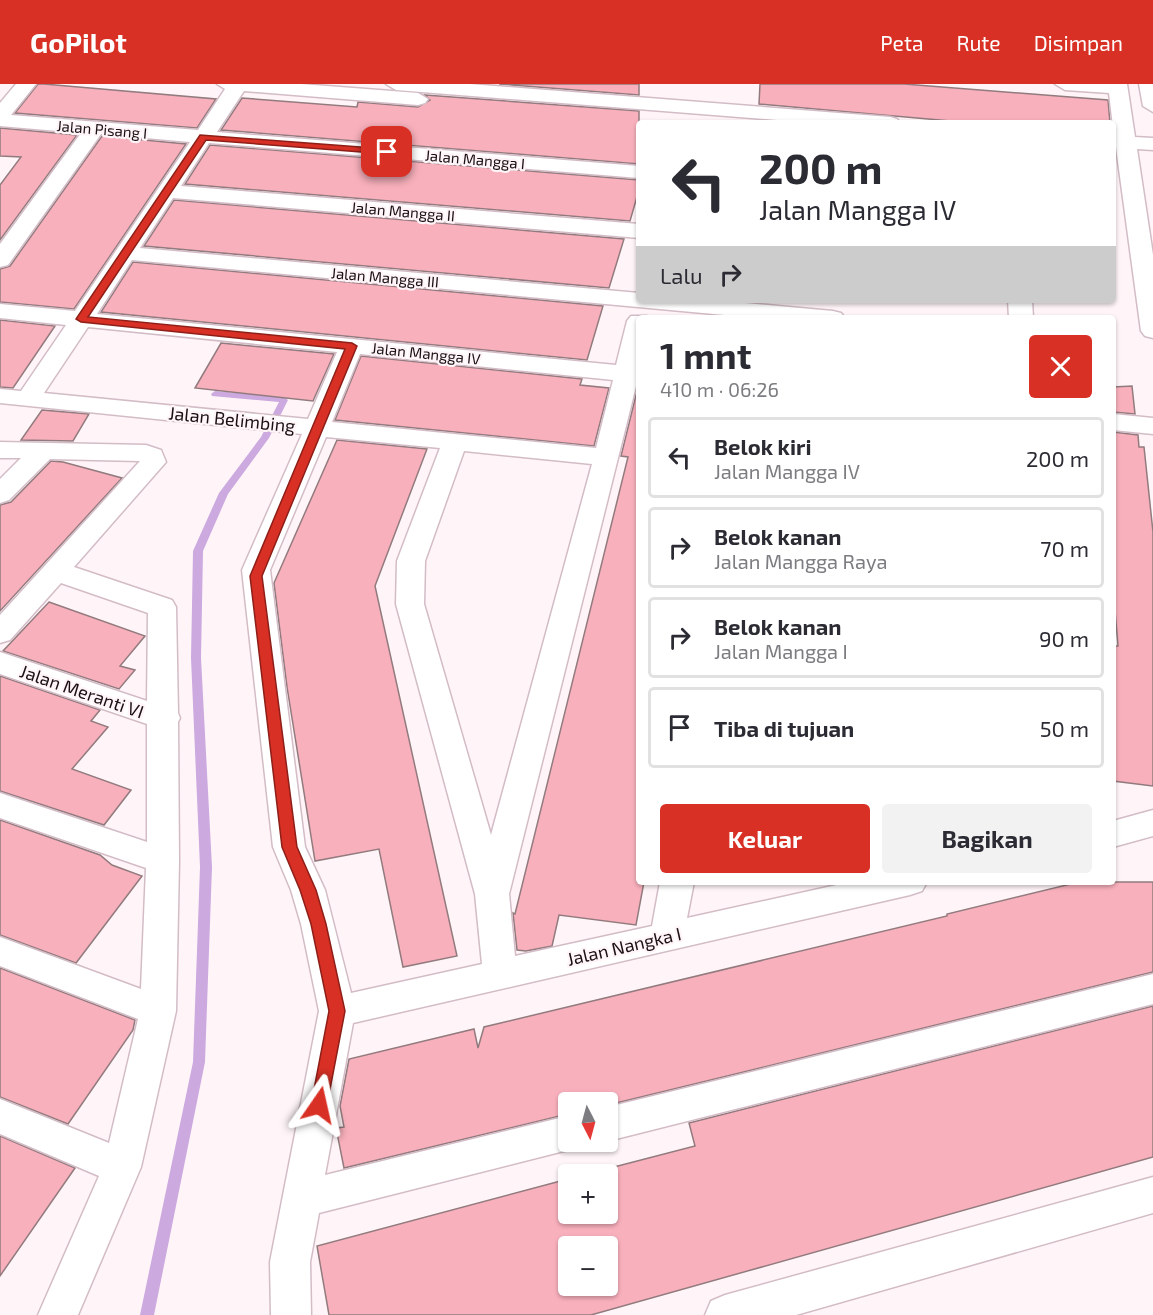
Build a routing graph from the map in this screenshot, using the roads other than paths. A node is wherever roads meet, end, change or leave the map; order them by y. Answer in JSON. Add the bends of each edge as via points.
{"nodes":[{"id":1,"x":26,"y":84,"type":"edge"},
{"id":2,"x":233,"y":84,"type":"edge"},
{"id":3,"x":396,"y":84,"type":"edge"},
{"id":4,"x":694,"y":84,"type":"edge"},
{"id":5,"x":1065,"y":84,"type":"edge"},
{"id":6,"x":1117,"y":86,"type":"edge"},
{"id":7,"x":435,"y":90,"type":"edge"},
{"id":8,"x":0,"y":115,"type":"edge"},
{"id":9,"x":687,"y":117,"type":"edge"},
{"id":10,"x":0,"y":120,"type":"edge"},
{"id":11,"x":702,"y":120,"type":"edge"},
{"id":12,"x":788,"y":120,"type":"edge"},
{"id":13,"x":95,"y":128,"type":"junction"},
{"id":14,"x":204,"y":137,"type":"junction"},
{"id":15,"x":1153,"y":144,"type":"edge"},
{"id":16,"x":1120,"y":148,"type":"edge"},
{"id":17,"x":1153,"y":158,"type":"edge"},
{"id":18,"x":636,"y":172,"type":"edge"},
{"id":19,"x":167,"y":191,"type":"junction"},
{"id":20,"x":636,"y":231,"type":"edge"},
{"id":21,"x":126,"y":253,"type":"junction"},
{"id":22,"x":0,"y":260,"type":"edge"},
{"id":23,"x":636,"y":299,"type":"edge"},
{"id":24,"x":676,"y":303,"type":"edge"},
{"id":25,"x":0,"y":311,"type":"edge"},
{"id":26,"x":802,"y":315,"type":"edge"},
{"id":27,"x":81,"y":319,"type":"junction"},
{"id":28,"x":1153,"y":331,"type":"edge"},
{"id":29,"x":352,"y":346,"type":"junction"},
{"id":30,"x":636,"y":347,"type":"edge"},
{"id":31,"x":633,"y":374,"type":"edge"},
{"id":32,"x":0,"y":396,"type":"edge"},
{"id":33,"x":28,"y":399,"type":"junction"},
{"id":34,"x":1116,"y":422,"type":"edge"},
{"id":35,"x":1153,"y":426,"type":"edge"},
{"id":36,"x":316,"y":427,"type":"junction"},
{"id":37,"x":455,"y":441,"type":"junction"},
{"id":38,"x":0,"y":450,"type":"edge"},
{"id":39,"x":44,"y":450,"type":"junction"},
{"id":40,"x":607,"y":457,"type":"junction"},
{"id":41,"x":0,"y":494,"type":"edge"},
{"id":42,"x":56,"y":571,"type":"junction"},
{"id":43,"x":0,"y":633,"type":"edge"},
{"id":44,"x":0,"y":663,"type":"edge"},
{"id":45,"x":165,"y":718,"type":"junction"},
{"id":46,"x":0,"y":805,"type":"edge"},
{"id":47,"x":1153,"y":824,"type":"edge"},
{"id":48,"x":1116,"y":833,"type":"edge"},
{"id":49,"x":164,"y":861,"type":"junction"},
{"id":50,"x":676,"y":885,"type":"edge"},
{"id":51,"x":882,"y":885,"type":"edge"},
{"id":52,"x":863,"y":887,"type":"edge"},
{"id":53,"x":492,"y":894,"type":"junction"},
{"id":54,"x":667,"y":937,"type":"junction"},
{"id":55,"x":0,"y":951,"type":"edge"},
{"id":56,"x":500,"y":974,"type":"junction"},
{"id":57,"x":1153,"y":989,"type":"edge"},
{"id":58,"x":158,"y":1011,"type":"junction"},
{"id":59,"x":337,"y":1011,"type":"junction"},
{"id":60,"x":0,"y":1116,"type":"edge"},
{"id":61,"x":618,"y":1122,"type":"edge"},
{"id":62,"x":558,"y":1135,"type":"edge"},
{"id":63,"x":122,"y":1167,"type":"junction"},
{"id":64,"x":1153,"y":1195,"type":"edge"},
{"id":65,"x":301,"y":1199,"type":"junction"},
{"id":66,"x":58,"y":1315,"type":"edge"},
{"id":67,"x":291,"y":1315,"type":"edge"},
{"id":68,"x":725,"y":1315,"type":"edge"}],
"edges":[{"from":1,"to":8,"type":"street"},
{"from":2,"to":7,"type":"street"},
{"from":2,"to":14,"type":"street"},
{"from":3,"to":7,"type":"street"},
{"from":4,"to":9,"type":"street"},
{"from":5,"to":6,"type":"street"},
{"from":6,"to":16,"type":"street"},
{"from":7,"to":9,"type":"street"},
{"from":9,"to":11,"type":"street"},
{"from":9,"to":12,"type":"street"},
{"from":10,"to":13,"type":"street","name":"Jalan Pisang I"},
{"from":13,"to":14,"type":"street","name":"Jalan Pisang I"},
{"from":13,"to":22,"type":"street"},
{"from":14,"to":18,"type":"street","name":"Jalan Mangga I"},
{"from":14,"to":19,"type":"street"},
{"from":15,"to":16,"type":"street"},
{"from":16,"to":17,"type":"street"},
{"from":16,"to":28,"type":"street"},
{"from":19,"to":20,"type":"street","name":"Jalan Mangga II"},
{"from":19,"to":21,"type":"street"},
{"from":21,"to":23,"type":"street","name":"Jalan Mangga III"},
{"from":21,"to":27,"type":"street"},
{"from":24,"to":26,"type":"street","name":"Jalan Mangga III"},
{"from":25,"to":27,"type":"street","name":"Jalan Mangga IV"},
{"from":27,"to":29,"type":"street","name":"Jalan Mangga IV"},
{"from":27,"to":33,"type":"street"},
{"from":29,"to":31,"type":"street","name":"Jalan Mangga IV"},
{"from":29,"to":36,"type":"street"},
{"from":30,"to":31,"type":"street"},
{"from":31,"to":40,"type":"street"},
{"from":32,"to":33,"type":"street","name":"Jalan Belimbing"},
{"from":33,"to":36,"type":"street","name":"Jalan Belimbing"},
{"from":34,"to":35,"type":"street"},
{"from":36,"to":37,"type":"street","name":"Jalan Belimbing"},
{"from":36,"to":59,"type":"street","via":[[256,576],[289,847],[318,924]]},
{"from":37,"to":40,"type":"street","name":"Jalan Belimbing"},
{"from":37,"to":53,"type":"street","via":[[411,561],[410,604]]},
{"from":38,"to":39,"type":"street"},
{"from":39,"to":41,"type":"street"},
{"from":39,"to":42,"type":"street","via":[[146,453],[153,459]]},
{"from":40,"to":53,"type":"street"},
{"from":42,"to":43,"type":"street"},
{"from":42,"to":45,"type":"street","via":[[162,607]]},
{"from":44,"to":45,"type":"street","name":"Jalan Meranti VI"},
{"from":45,"to":49,"type":"street"},
{"from":46,"to":49,"type":"street"},
{"from":47,"to":48,"type":"street"},
{"from":49,"to":58,"type":"street"},
{"from":50,"to":54,"type":"street"},
{"from":51,"to":52,"type":"street","name":"Jalan Nangka I"},
{"from":52,"to":54,"type":"street","name":"Jalan Nangka I"},
{"from":53,"to":56,"type":"street"},
{"from":54,"to":56,"type":"street","name":"Jalan Nangka I"},
{"from":55,"to":58,"type":"street"},
{"from":56,"to":59,"type":"street","name":"Jalan Nangka I"},
{"from":57,"to":61,"type":"street"},
{"from":58,"to":63,"type":"street"},
{"from":59,"to":65,"type":"street"},
{"from":60,"to":63,"type":"street"},
{"from":62,"to":65,"type":"street"},
{"from":63,"to":66,"type":"street"},
{"from":64,"to":68,"type":"street"},
{"from":65,"to":67,"type":"street","via":[[290,1262]]}]}
